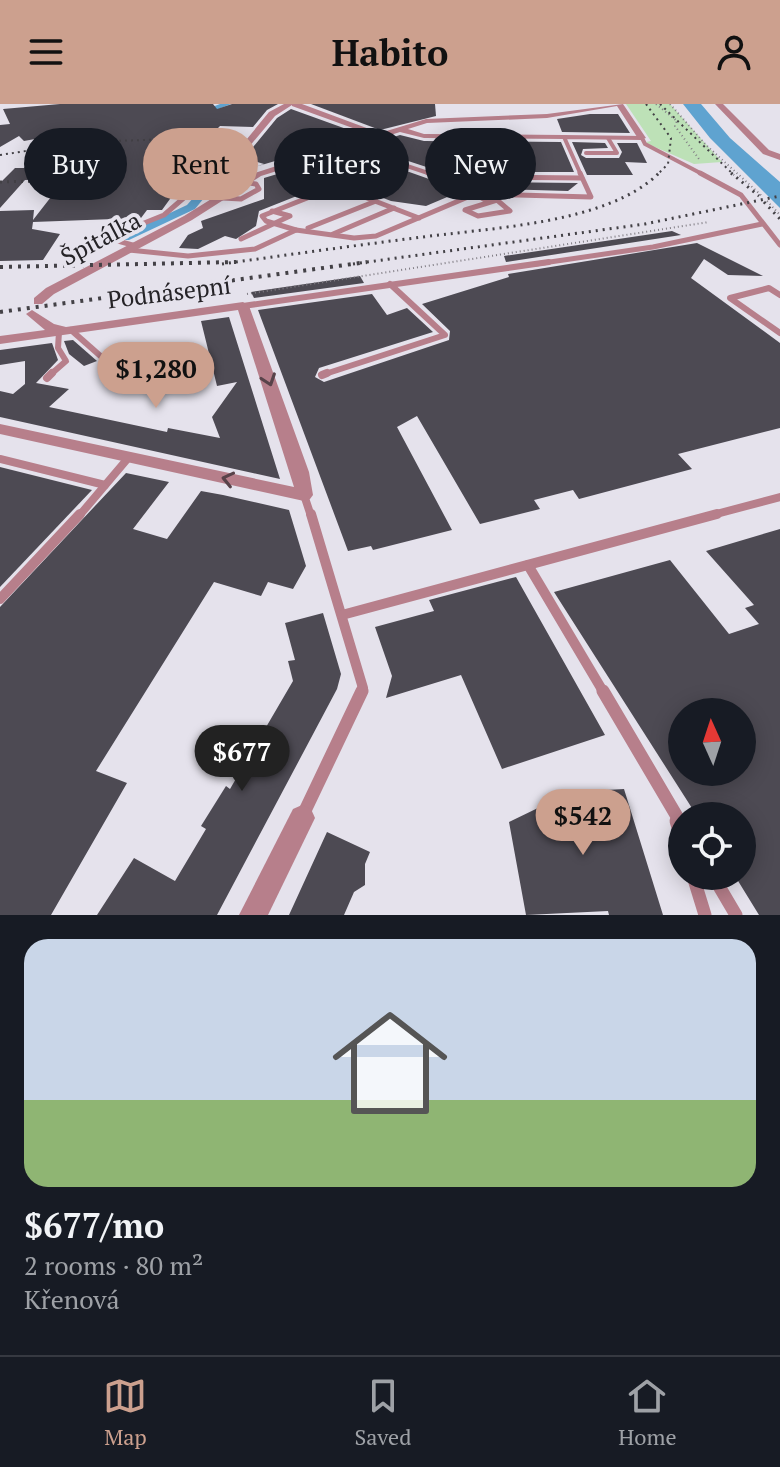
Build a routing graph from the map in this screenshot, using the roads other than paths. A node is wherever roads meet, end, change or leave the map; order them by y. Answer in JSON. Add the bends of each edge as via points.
{"nodes":[{"id":1,"x":292,"y":104,"type":"edge"},
{"id":2,"x":619,"y":104,"type":"edge"},
{"id":3,"x":719,"y":104,"type":"edge"},
{"id":4,"x":359,"y":128,"type":"edge"},
{"id":5,"x":403,"y":128,"type":"edge"},
{"id":6,"x":258,"y":131,"type":"edge"},
{"id":7,"x":409,"y":132,"type":"edge"},
{"id":8,"x":564,"y":137,"type":"junction"},
{"id":9,"x":608,"y":138,"type":"junction"},
{"id":10,"x":642,"y":138,"type":"junction"},
{"id":11,"x":586,"y":153,"type":"dead end"},
{"id":12,"x":776,"y":156,"type":"edge"},
{"id":13,"x":536,"y":177,"type":"edge"},
{"id":14,"x":582,"y":178,"type":"junction"},
{"id":15,"x":536,"y":195,"type":"edge"},
{"id":16,"x":181,"y":200,"type":"edge"},
{"id":17,"x":208,"y":200,"type":"edge"},
{"id":18,"x":297,"y":200,"type":"edge"},
{"id":19,"x":458,"y":200,"type":"edge"},
{"id":20,"x":376,"y":201,"type":"joint"},
{"id":21,"x":487,"y":201,"type":"joint"},
{"id":22,"x":394,"y":208,"type":"junction"},
{"id":23,"x":269,"y":211,"type":"junction"},
{"id":24,"x":419,"y":218,"type":"junction"},
{"id":25,"x":273,"y":222,"type":"junction"},
{"id":26,"x":762,"y":224,"type":"junction"},
{"id":27,"x":304,"y":229,"type":"junction"},
{"id":28,"x":296,"y":230,"type":"junction"},
{"id":29,"x":333,"y":234,"type":"junction"},
{"id":30,"x":241,"y":239,"type":"dead end"},
{"id":31,"x":780,"y":245,"type":"edge"},
{"id":32,"x":132,"y":248,"type":"junction"},
{"id":33,"x":390,"y":284,"type":"junction"},
{"id":34,"x":780,"y":295,"type":"edge"},
{"id":35,"x":243,"y":306,"type":"junction"},
{"id":36,"x":35,"y":309,"type":"junction"},
{"id":37,"x":65,"y":331,"type":"junction"},
{"id":38,"x":0,"y":332,"type":"edge"},
{"id":39,"x":780,"y":333,"type":"edge"},
{"id":40,"x":0,"y":340,"type":"edge"},
{"id":41,"x":322,"y":375,"type":"dead end"},
{"id":42,"x":47,"y":378,"type":"dead end"},
{"id":43,"x":130,"y":383,"type":"dead end"},
{"id":44,"x":0,"y":429,"type":"edge"},
{"id":45,"x":129,"y":457,"type":"junction"},
{"id":46,"x":0,"y":459,"type":"edge"},
{"id":47,"x":105,"y":485,"type":"junction"},
{"id":48,"x":304,"y":495,"type":"junction"},
{"id":49,"x":780,"y":497,"type":"edge"},
{"id":50,"x":528,"y":565,"type":"junction"},
{"id":51,"x":0,"y":599,"type":"edge"},
{"id":52,"x":342,"y":615,"type":"junction"},
{"id":53,"x":669,"y":802,"type":"edge"},
{"id":54,"x":302,"y":818,"type":"joint"},
{"id":55,"x":697,"y":890,"type":"edge"},
{"id":56,"x":721,"y":890,"type":"edge"},
{"id":57,"x":253,"y":915,"type":"edge"},
{"id":58,"x":705,"y":915,"type":"edge"},
{"id":59,"x":736,"y":915,"type":"edge"}],
"edges":[{"from":1,"to":4,"type":"street"},
{"from":1,"to":6,"type":"street","via":[[272,114]]},
{"from":2,"to":5,"type":"street","name":"Špitálka","via":[[537,116],[449,117]]},
{"from":2,"to":10,"type":"street"},
{"from":3,"to":12,"type":"street"},
{"from":7,"to":8,"type":"street"},
{"from":8,"to":9,"type":"lane"},
{"from":8,"to":14,"type":"lane"},
{"from":9,"to":10,"type":"lane"},
{"from":9,"to":11,"type":"lane","via":[[617,153]]},
{"from":10,"to":26,"type":"lane","via":[[741,195]]},
{"from":13,"to":14,"type":"lane"},
{"from":14,"to":15,"type":"lane","via":[[591,197]]},
{"from":16,"to":32,"type":"lane","via":[[164,215],[107,238]]},
{"from":17,"to":32,"type":"street","name":"Špitálka"},
{"from":18,"to":23,"type":"lane"},
{"from":19,"to":24,"type":"lane"},
{"from":20,"to":22,"type":"lane"},
{"from":20,"to":27,"type":"lane"},
{"from":21,"to":21,"type":"lane","via":[[497,200],[510,211],[478,216],[465,210]]},
{"from":22,"to":24,"type":"lane"},
{"from":22,"to":29,"type":"lane"},
{"from":23,"to":25,"type":"lane","via":[[261,219]]},
{"from":23,"to":25,"type":"lane","via":[[290,216]]},
{"from":24,"to":29,"type":"lane","via":[[376,236]]},
{"from":25,"to":28,"type":"lane"},
{"from":25,"to":30,"type":"lane"},
{"from":26,"to":31,"type":"lane"},
{"from":26,"to":33,"type":"lane","via":[[653,247]]},
{"from":27,"to":28,"type":"lane"},
{"from":27,"to":29,"type":"lane"},
{"from":28,"to":32,"type":"lane","via":[[252,254],[188,256]]},
{"from":32,"to":36,"type":"street","name":"Špitálka","via":[[50,291]]},
{"from":33,"to":35,"type":"lane"},
{"from":33,"to":41,"type":"lane","via":[[445,335]]},
{"from":34,"to":39,"type":"lane","via":[[769,288],[730,298]]},
{"from":35,"to":37,"type":"street","name":"Podnásepní"},
{"from":35,"to":48,"type":"street","name":"Podnásepní","one_way":true},
{"from":36,"to":37,"type":"street","via":[[50,327]]},
{"from":36,"to":38,"type":"street","name":"Špitálka"},
{"from":37,"to":40,"type":"street","name":"Podnásepní"},
{"from":37,"to":42,"type":"lane","via":[[58,348],[66,361]]},
{"from":37,"to":43,"type":"lane"},
{"from":44,"to":45,"type":"street"},
{"from":45,"to":47,"type":"lane"},
{"from":48,"to":45,"type":"street","one_way":true},
{"from":46,"to":47,"type":"lane"},
{"from":47,"to":51,"type":"lane"},
{"from":48,"to":52,"type":"lane"},
{"from":49,"to":50,"type":"lane"},
{"from":50,"to":52,"type":"lane"},
{"from":50,"to":53,"type":"lane"},
{"from":52,"to":54,"type":"lane","via":[[363,688]]},
{"from":54,"to":57,"type":"street"},
{"from":55,"to":58,"type":"lane"},
{"from":56,"to":59,"type":"lane"}]}
